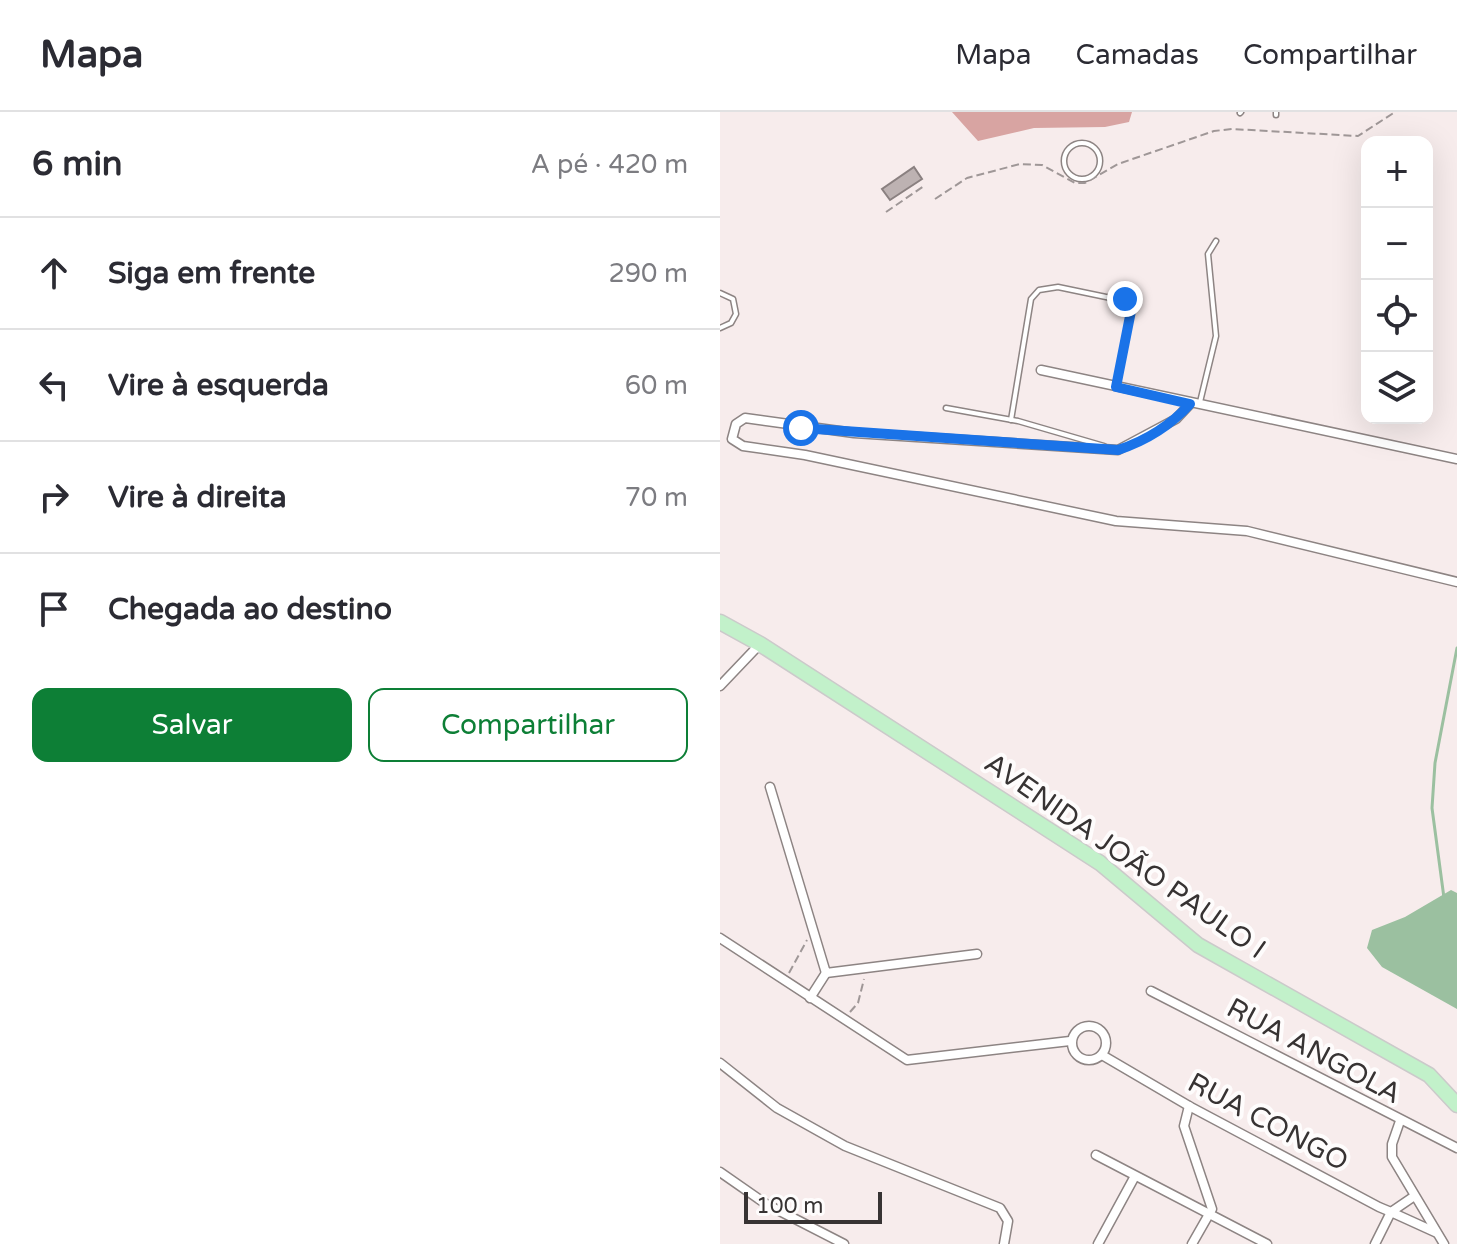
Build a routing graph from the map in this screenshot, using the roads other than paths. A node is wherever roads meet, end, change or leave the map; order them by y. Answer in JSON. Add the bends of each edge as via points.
{"nodes":[{"id":1,"x":1065,"y":154,"type":"joint"},
{"id":2,"x":1216,"y":241,"type":"dead end"},
{"id":3,"x":720,"y":293,"type":"edge"},
{"id":4,"x":720,"y":328,"type":"edge"},
{"id":5,"x":1041,"y":370,"type":"dead end"},
{"id":6,"x":1116,"y":387,"type":"junction"},
{"id":7,"x":1195,"y":405,"type":"junction"},
{"id":8,"x":946,"y":408,"type":"dead end"},
{"id":9,"x":1011,"y":420,"type":"junction"},
{"id":10,"x":1118,"y":450,"type":"junction"},
{"id":11,"x":1457,"y":459,"type":"edge"},
{"id":12,"x":1457,"y":582,"type":"edge"},
{"id":13,"x":720,"y":622,"type":"edge"},
{"id":14,"x":760,"y":644,"type":"junction"},
{"id":15,"x":720,"y":686,"type":"edge"},
{"id":16,"x":770,"y":787,"type":"dead end"},
{"id":17,"x":720,"y":938,"type":"edge"},
{"id":18,"x":977,"y":954,"type":"dead end"},
{"id":19,"x":826,"y":973,"type":"junction"},
{"id":20,"x":1151,"y":991,"type":"dead end"},
{"id":21,"x":810,"y":998,"type":"junction"},
{"id":22,"x":1070,"y":1041,"type":"junction"},
{"id":23,"x":1102,"y":1055,"type":"junction"},
{"id":24,"x":720,"y":1063,"type":"edge"},
{"id":25,"x":1457,"y":1105,"type":"edge"},
{"id":26,"x":1189,"y":1106,"type":"junction"},
{"id":27,"x":1400,"y":1121,"type":"junction"},
{"id":28,"x":1457,"y":1148,"type":"edge"},
{"id":29,"x":1096,"y":1155,"type":"dead end"},
{"id":30,"x":720,"y":1172,"type":"edge"},
{"id":31,"x":1135,"y":1176,"type":"junction"},
{"id":32,"x":1413,"y":1197,"type":"junction"},
{"id":33,"x":1391,"y":1212,"type":"junction"},
{"id":34,"x":1210,"y":1216,"type":"junction"},
{"id":35,"x":1436,"y":1233,"type":"junction"},
{"id":36,"x":844,"y":1244,"type":"edge"},
{"id":37,"x":1004,"y":1244,"type":"edge"},
{"id":38,"x":1098,"y":1244,"type":"edge"},
{"id":39,"x":1192,"y":1244,"type":"edge"},
{"id":40,"x":1267,"y":1244,"type":"edge"},
{"id":41,"x":1375,"y":1244,"type":"edge"},
{"id":42,"x":1444,"y":1244,"type":"edge"}],
"edges":[{"from":1,"to":1,"type":"lane","via":[[1065,169],[1077,179],[1098,168],[1098,153],[1091,146],[1076,144]]},
{"from":2,"to":7,"type":"lane","via":[[1208,254],[1216,336]]},
{"from":3,"to":4,"type":"lane","via":[[733,299],[736,309],[731,323]]},
{"from":5,"to":6,"type":"street"},
{"from":6,"to":7,"type":"street"},
{"from":6,"to":9,"type":"lane","via":[[1130,302],[1058,287],[1039,290],[1031,299]]},
{"from":7,"to":10,"type":"street"},
{"from":7,"to":11,"type":"street"},
{"from":8,"to":9,"type":"lane"},
{"from":9,"to":10,"type":"lane"},
{"from":10,"to":12,"type":"street","via":[[854,433],[745,418],[732,432],[735,443],[743,446],[1116,521],[1247,531]]},
{"from":13,"to":14,"type":"main road","name":"AVENIDA JOÃO PAULO I"},
{"from":14,"to":15,"type":"street"},
{"from":14,"to":25,"type":"main road","name":"AVENIDA JOÃO PAULO I","via":[[1100,863],[1216,957],[1429,1075]]},
{"from":16,"to":19,"type":"street"},
{"from":17,"to":21,"type":"street"},
{"from":18,"to":19,"type":"street"},
{"from":19,"to":21,"type":"street"},
{"from":20,"to":27,"type":"street","name":"RUA ANGOLA"},
{"from":21,"to":22,"type":"street","via":[[907,1060]]},
{"from":22,"to":23,"type":"street","via":[[1088,1060]]},
{"from":22,"to":23,"type":"street","via":[[1077,1029],[1094,1027],[1106,1038]]},
{"from":23,"to":26,"type":"street","name":"RUA CONGO"},
{"from":24,"to":37,"type":"street","via":[[817,1132],[1000,1208],[1008,1221]]},
{"from":26,"to":33,"type":"street","name":"RUA CONGO"},
{"from":26,"to":34,"type":"street","via":[[1184,1126],[1210,1199]]},
{"from":27,"to":28,"type":"street","name":"RUA ANGOLA"},
{"from":27,"to":32,"type":"street","via":[[1391,1151]]},
{"from":29,"to":31,"type":"street"},
{"from":30,"to":36,"type":"street","via":[[766,1204]]},
{"from":31,"to":34,"type":"street"},
{"from":31,"to":38,"type":"street"},
{"from":32,"to":33,"type":"street"},
{"from":32,"to":35,"type":"street"},
{"from":33,"to":35,"type":"street","name":"RUA CONGO"},
{"from":33,"to":41,"type":"street"},
{"from":34,"to":39,"type":"street"},
{"from":34,"to":40,"type":"street"},
{"from":35,"to":42,"type":"street"}]}
